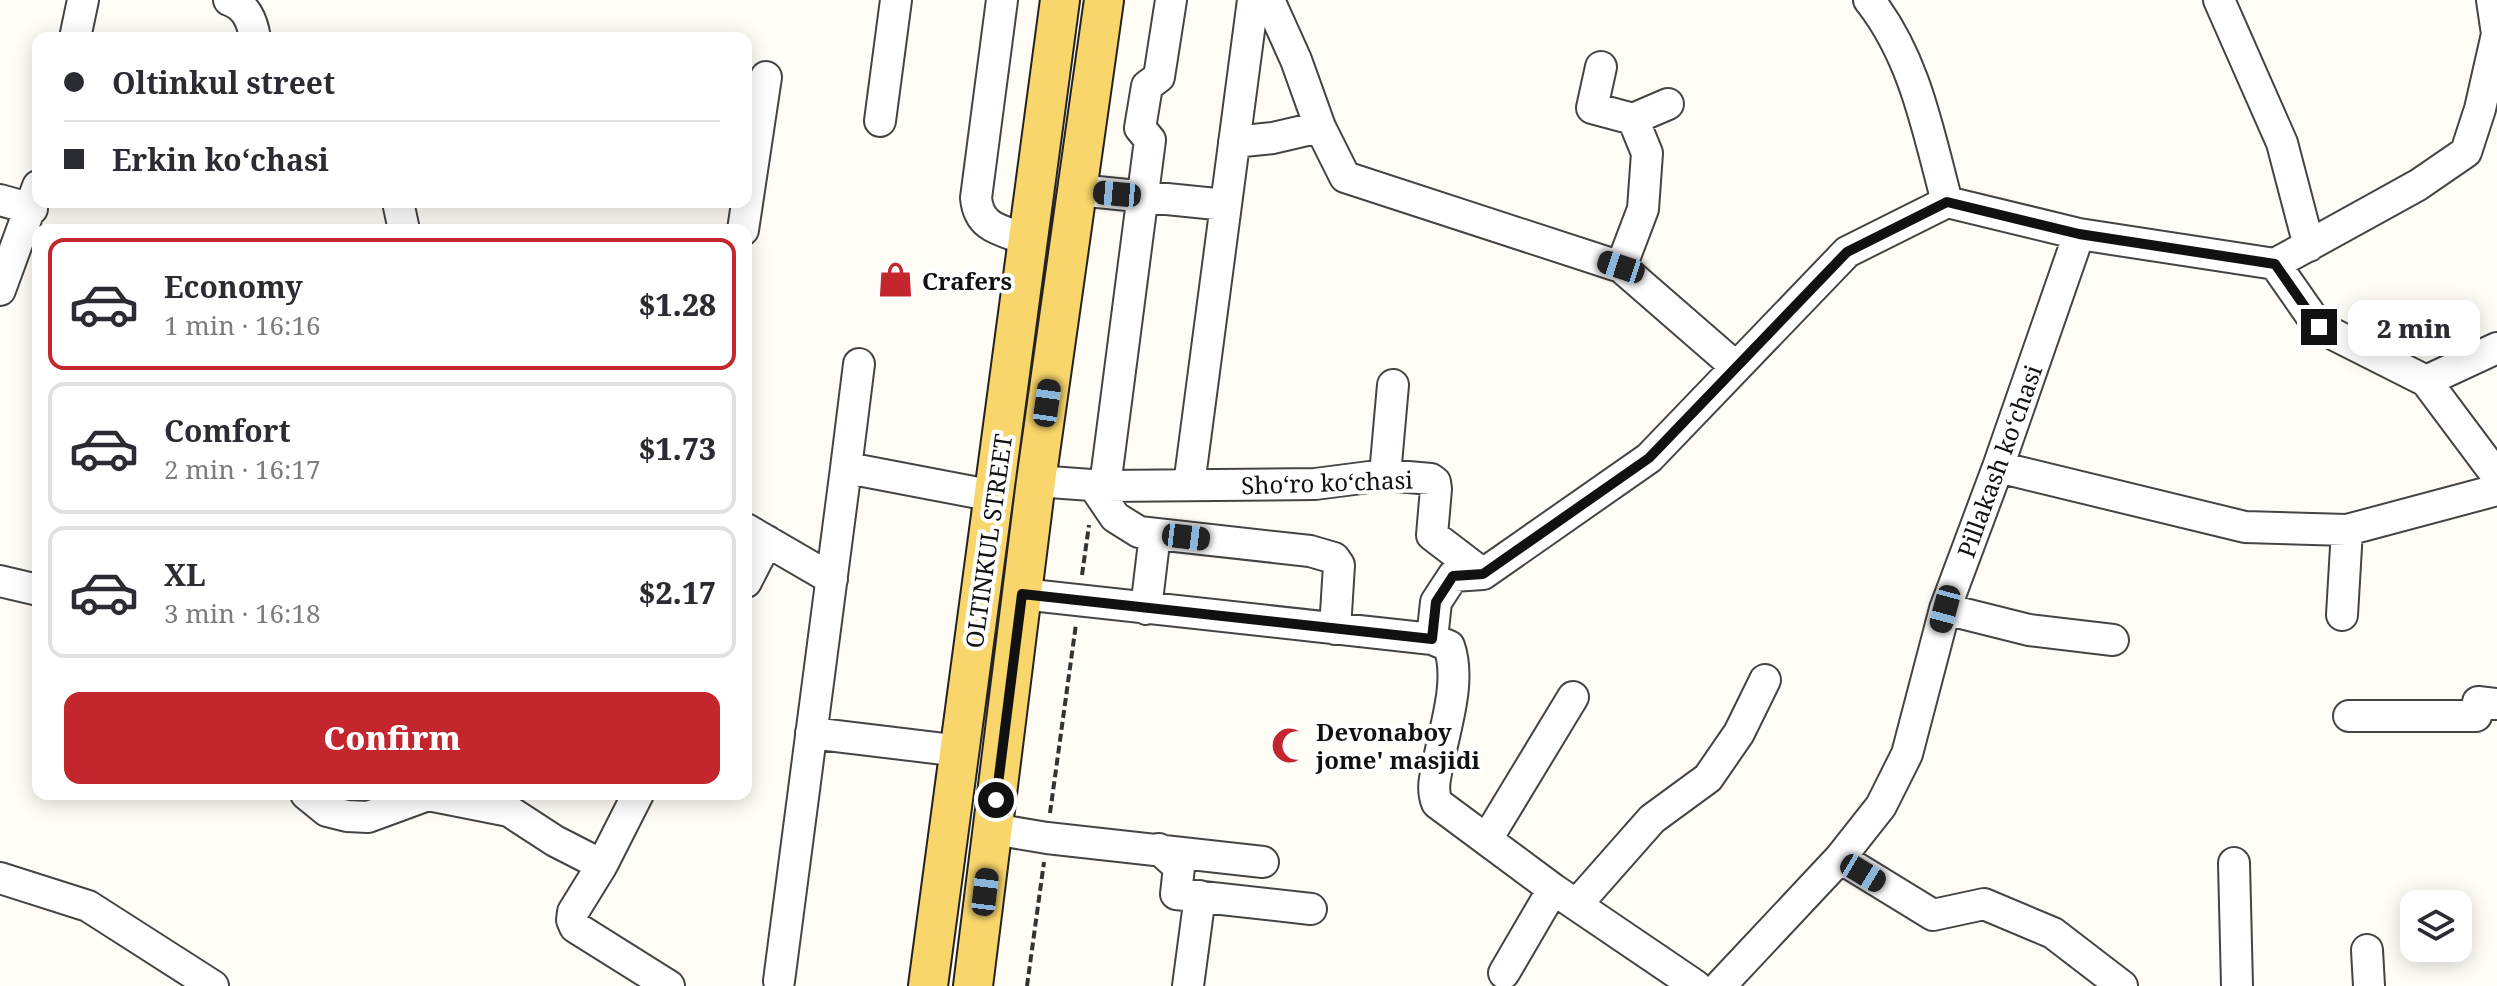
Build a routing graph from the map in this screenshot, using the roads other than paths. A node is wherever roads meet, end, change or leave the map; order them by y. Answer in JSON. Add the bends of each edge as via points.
{"nodes":[{"id":1,"x":83,"y":0,"type":"edge"},
{"id":2,"x":229,"y":0,"type":"edge"},
{"id":3,"x":896,"y":0,"type":"edge"},
{"id":4,"x":1002,"y":0,"type":"edge"},
{"id":5,"x":1060,"y":0,"type":"edge"},
{"id":6,"x":1104,"y":0,"type":"edge"},
{"id":7,"x":1171,"y":0,"type":"edge"},
{"id":8,"x":1253,"y":0,"type":"edge"},
{"id":9,"x":1269,"y":0,"type":"edge"},
{"id":10,"x":1869,"y":0,"type":"edge"},
{"id":11,"x":2219,"y":0,"type":"edge"},
{"id":12,"x":2492,"y":0,"type":"edge"},
{"id":13,"x":76,"y":32,"type":"edge"},
{"id":14,"x":254,"y":32,"type":"edge"},
{"id":15,"x":1601,"y":67,"type":"dead end"},
{"id":16,"x":766,"y":77,"type":"dead end"},
{"id":17,"x":1668,"y":104,"type":"dead end"},
{"id":18,"x":1633,"y":119,"type":"junction"},
{"id":19,"x":880,"y":121,"type":"dead end"},
{"id":20,"x":1320,"y":127,"type":"junction"},
{"id":21,"x":1234,"y":142,"type":"junction"},
{"id":22,"x":752,"y":170,"type":"edge"},
{"id":23,"x":1078,"y":190,"type":"junction"},
{"id":24,"x":1143,"y":196,"type":"junction"},
{"id":25,"x":32,"y":198,"type":"edge"},
{"id":26,"x":0,"y":200,"type":"edge"},
{"id":27,"x":1947,"y":202,"type":"junction"},
{"id":28,"x":1226,"y":205,"type":"junction"},
{"id":29,"x":32,"y":206,"type":"edge"},
{"id":30,"x":2079,"y":234,"type":"junction"},
{"id":31,"x":1028,"y":240,"type":"junction"},
{"id":32,"x":2309,"y":246,"type":"junction"},
{"id":33,"x":2275,"y":264,"type":"junction"},
{"id":34,"x":1621,"y":267,"type":"junction"},
{"id":35,"x":0,"y":290,"type":"edge"},
{"id":36,"x":2497,"y":348,"type":"edge"},
{"id":37,"x":859,"y":364,"type":"dead end"},
{"id":38,"x":1736,"y":367,"type":"junction"},
{"id":39,"x":2426,"y":381,"type":"junction"},
{"id":40,"x":1393,"y":385,"type":"dead end"},
{"id":41,"x":1998,"y":467,"type":"junction"},
{"id":42,"x":1385,"y":475,"type":"junction"},
{"id":43,"x":845,"y":476,"type":"junction"},
{"id":44,"x":2497,"y":476,"type":"edge"},
{"id":45,"x":1036,"y":481,"type":"junction"},
{"id":46,"x":1189,"y":485,"type":"junction"},
{"id":47,"x":1100,"y":486,"type":"junction"},
{"id":48,"x":2497,"y":490,"type":"edge"},
{"id":49,"x":994,"y":496,"type":"junction"},
{"id":50,"x":2347,"y":530,"type":"junction"},
{"id":51,"x":1155,"y":534,"type":"junction"},
{"id":52,"x":757,"y":535,"type":"edge"},
{"id":53,"x":752,"y":556,"type":"edge"},
{"id":54,"x":1483,"y":574,"type":"junction"},
{"id":55,"x":832,"y":579,"type":"junction"},
{"id":56,"x":0,"y":581,"type":"edge"},
{"id":57,"x":32,"y":589,"type":"edge"},
{"id":58,"x":1022,"y":594,"type":"junction"},
{"id":59,"x":1146,"y":609,"type":"junction"},
{"id":60,"x":1945,"y":609,"type":"junction"},
{"id":61,"x":2342,"y":615,"type":"dead end"},
{"id":62,"x":1335,"y":629,"type":"junction"},
{"id":63,"x":1432,"y":639,"type":"junction"},
{"id":64,"x":2113,"y":640,"type":"dead end"},
{"id":65,"x":1765,"y":680,"type":"dead end"},
{"id":66,"x":1573,"y":697,"type":"dead end"},
{"id":67,"x":2497,"y":704,"type":"edge"},
{"id":68,"x":2349,"y":716,"type":"dead end"},
{"id":69,"x":811,"y":733,"type":"junction"},
{"id":70,"x":960,"y":751,"type":"junction"},
{"id":71,"x":313,"y":800,"type":"edge"},
{"id":72,"x":413,"y":800,"type":"edge"},
{"id":73,"x":457,"y":800,"type":"edge"},
{"id":74,"x":635,"y":800,"type":"edge"},
{"id":75,"x":993,"y":829,"type":"junction"},
{"id":76,"x":1487,"y":839,"type":"junction"},
{"id":77,"x":1159,"y":849,"type":"junction"},
{"id":78,"x":1840,"y":858,"type":"junction"},
{"id":79,"x":1263,"y":862,"type":"dead end"},
{"id":80,"x":2234,"y":863,"type":"dead end"},
{"id":81,"x":602,"y":865,"type":"junction"},
{"id":82,"x":0,"y":878,"type":"edge"},
{"id":83,"x":1200,"y":896,"type":"junction"},
{"id":84,"x":1565,"y":897,"type":"junction"},
{"id":85,"x":1311,"y":909,"type":"dead end"},
{"id":86,"x":2367,"y":950,"type":"dead end"},
{"id":87,"x":1504,"y":973,"type":"dead end"},
{"id":88,"x":779,"y":981,"type":"dead end"},
{"id":89,"x":210,"y":985,"type":"edge"},
{"id":90,"x":669,"y":986,"type":"edge"},
{"id":91,"x":928,"y":986,"type":"edge"},
{"id":92,"x":973,"y":986,"type":"edge"},
{"id":93,"x":1188,"y":986,"type":"edge"},
{"id":94,"x":1696,"y":986,"type":"edge"},
{"id":95,"x":1720,"y":986,"type":"edge"},
{"id":96,"x":2122,"y":986,"type":"edge"},
{"id":97,"x":2237,"y":986,"type":"edge"},
{"id":98,"x":2369,"y":986,"type":"edge"}],
"edges":[{"from":1,"to":13,"type":"street"},
{"from":2,"to":14,"type":"street","via":[[241,4]]},
{"from":3,"to":19,"type":"street"},
{"from":4,"to":31,"type":"street","via":[[977,212],[984,222]]},
{"from":5,"to":31,"type":"main road","name":"OLTINKUL STREET"},
{"from":6,"to":23,"type":"main road","name":"OLTINKUL STREET"},
{"from":7,"to":24,"type":"street","via":[[1159,77],[1147,86],[1140,128],[1150,140]]},
{"from":8,"to":21,"type":"street"},
{"from":9,"to":20,"type":"street"},
{"from":10,"to":27,"type":"street","via":[[1914,79]]},
{"from":11,"to":32,"type":"street","via":[[2282,143]]},
{"from":12,"to":32,"type":"street","via":[[2497,34],[2466,152],[2407,192]]},
{"from":15,"to":18,"type":"street","via":[[1592,108]]},
{"from":16,"to":22,"type":"street"},
{"from":17,"to":18,"type":"street"},
{"from":18,"to":34,"type":"street","via":[[1647,153],[1643,209]]},
{"from":20,"to":21,"type":"street"},
{"from":20,"to":34,"type":"street","via":[[1345,177]]},
{"from":21,"to":28,"type":"street"},
{"from":23,"to":24,"type":"street"},
{"from":23,"to":45,"type":"main road","name":"OLTINKUL STREET"},
{"from":24,"to":28,"type":"street"},
{"from":24,"to":47,"type":"street"},
{"from":25,"to":26,"type":"street"},
{"from":27,"to":30,"type":"street"},
{"from":27,"to":38,"type":"street","via":[[1847,252]]},
{"from":28,"to":46,"type":"street"},
{"from":29,"to":35,"type":"street"},
{"from":30,"to":33,"type":"street"},
{"from":30,"to":41,"type":"street","name":"Pillakash koʻchasi"},
{"from":31,"to":49,"type":"main road","name":"OLTINKUL STREET"},
{"from":32,"to":33,"type":"street"},
{"from":33,"to":39,"type":"street","via":[[2319,327]]},
{"from":34,"to":38,"type":"street"},
{"from":36,"to":39,"type":"street"},
{"from":37,"to":43,"type":"street"},
{"from":38,"to":54,"type":"street","via":[[1649,458]]},
{"from":39,"to":44,"type":"street"},
{"from":40,"to":42,"type":"street"},
{"from":41,"to":50,"type":"street","via":[[2245,527]]},
{"from":41,"to":60,"type":"street","name":"Pillakash koʻchasi"},
{"from":42,"to":46,"type":"street","name":"Shoʻro koʻchasi","via":[[1315,484]]},
{"from":42,"to":54,"type":"street","name":"Shoʻro koʻchasi","via":[[1435,482],[1432,535]]},
{"from":43,"to":49,"type":"street","via":[[858,470]]},
{"from":43,"to":55,"type":"street"},
{"from":45,"to":47,"type":"street","name":"Shoʻro koʻchasi"},
{"from":45,"to":58,"type":"main road","name":"OLTINKUL STREET"},
{"from":46,"to":47,"type":"street","name":"Shoʻro koʻchasi"},
{"from":47,"to":51,"type":"street","via":[[1115,517],[1139,532]]},
{"from":48,"to":50,"type":"street"},
{"from":49,"to":70,"type":"main road","name":"OLTINKUL STREET"},
{"from":50,"to":61,"type":"street"},
{"from":51,"to":59,"type":"street"},
{"from":51,"to":62,"type":"street","via":[[1334,558],[1339,565]]},
{"from":52,"to":53,"type":"street"},
{"from":52,"to":55,"type":"street"},
{"from":54,"to":63,"type":"street","via":[[1453,576],[1436,602]]},
{"from":55,"to":69,"type":"street"},
{"from":56,"to":57,"type":"street"},
{"from":58,"to":59,"type":"street"},
{"from":58,"to":75,"type":"main road","name":"OLTINKUL STREET"},
{"from":59,"to":62,"type":"street"},
{"from":60,"to":64,"type":"street","via":[[2029,630]]},
{"from":60,"to":78,"type":"street","name":"Pillakash koʻchasi","via":[[1907,754],[1881,806]]},
{"from":62,"to":63,"type":"street"},
{"from":63,"to":76,"type":"street","via":[[1449,646],[1454,662],[1434,784],[1437,803]]},
{"from":65,"to":84,"type":"street","via":[[1739,733],[1708,778],[1652,819]]},
{"from":66,"to":76,"type":"street"},
{"from":67,"to":68,"type":"street","via":[[2478,702],[2476,716]]},
{"from":69,"to":70,"type":"street"},
{"from":69,"to":88,"type":"street"},
{"from":70,"to":91,"type":"main road","name":"OLTINKUL STREET"},
{"from":71,"to":72,"type":"street","via":[[327,811],[368,817]]},
{"from":73,"to":81,"type":"street","via":[[509,811]]},
{"from":74,"to":81,"type":"street"},
{"from":75,"to":77,"type":"street"},
{"from":75,"to":92,"type":"main road","name":"OLTINKUL STREET"},
{"from":76,"to":84,"type":"street"},
{"from":77,"to":79,"type":"street"},
{"from":77,"to":83,"type":"street","via":[[1179,867],[1176,894]]},
{"from":78,"to":95,"type":"street","name":"Pillakash koʻchasi"},
{"from":78,"to":96,"type":"street","via":[[1933,915],[1984,904],[2053,933]]},
{"from":80,"to":97,"type":"street"},
{"from":81,"to":90,"type":"street","via":[[573,912],[575,927]]},
{"from":82,"to":89,"type":"street","via":[[88,906]]},
{"from":83,"to":85,"type":"street"},
{"from":83,"to":93,"type":"street"},
{"from":84,"to":87,"type":"street"},
{"from":84,"to":94,"type":"street"},
{"from":86,"to":98,"type":"street"}]}
